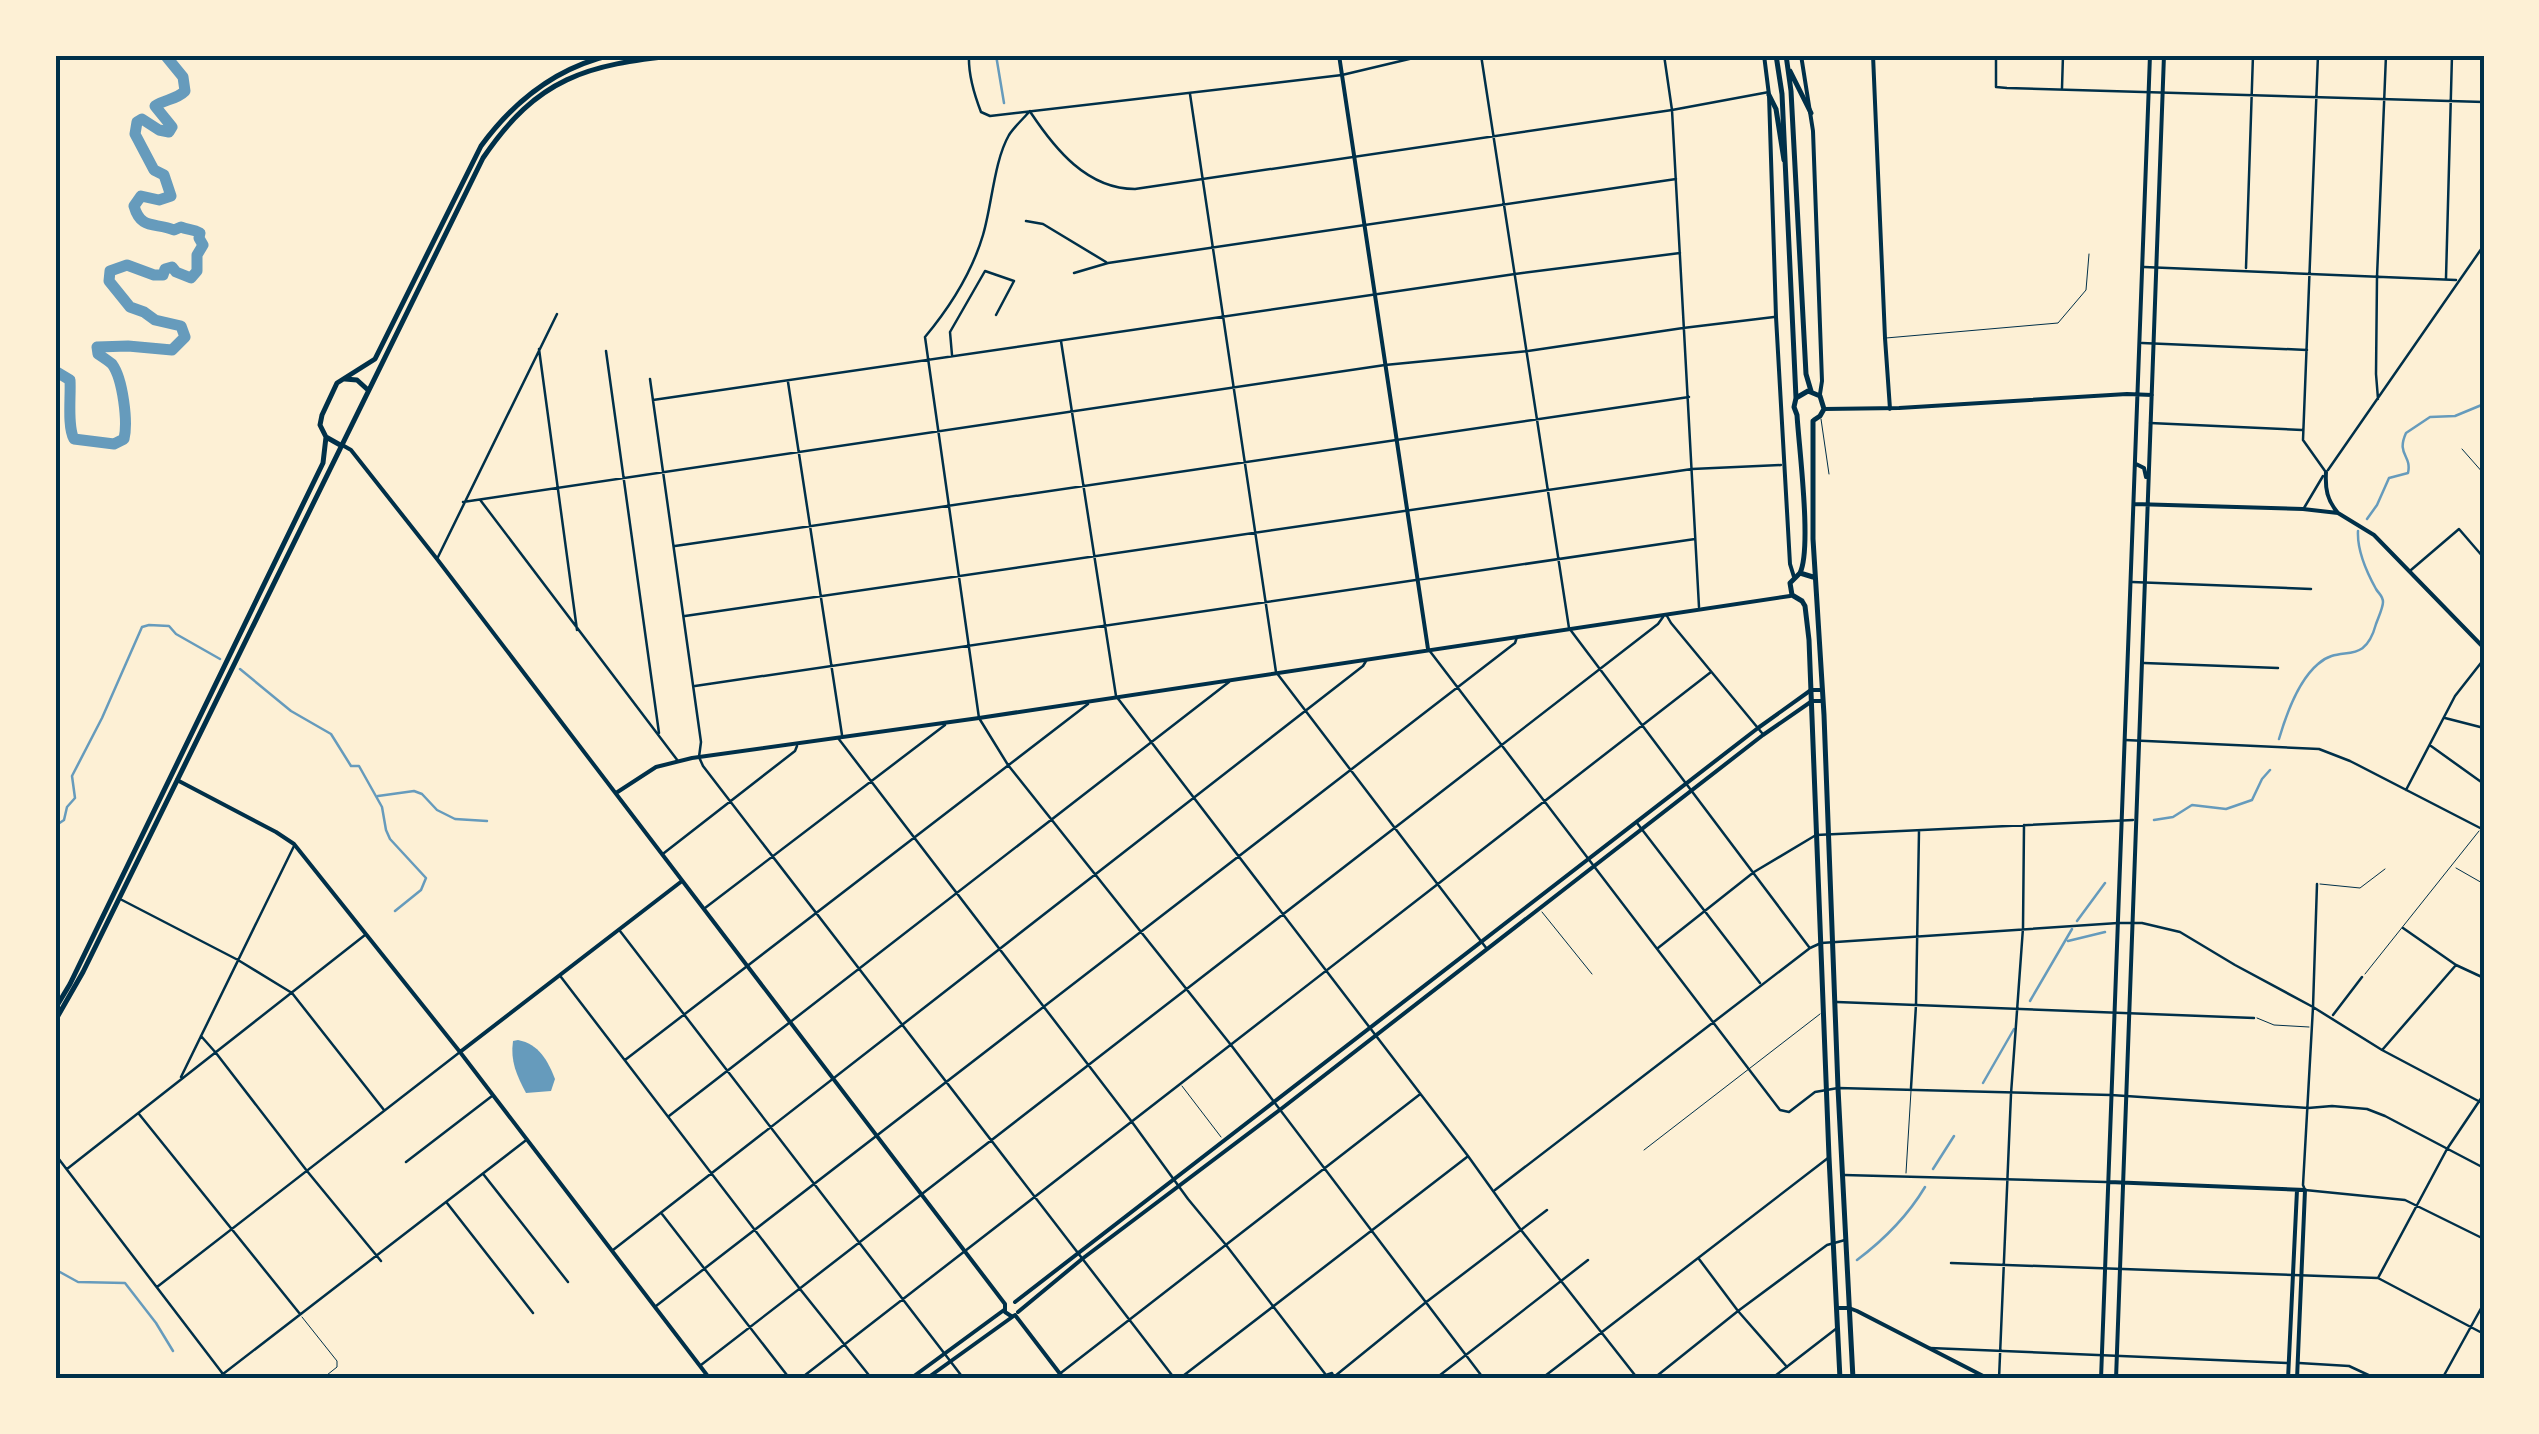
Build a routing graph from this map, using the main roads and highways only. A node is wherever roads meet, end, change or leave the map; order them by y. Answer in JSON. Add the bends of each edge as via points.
{"nodes":[{"id":1,"x":611,"y":55,"type":"edge"},
{"id":2,"x":679,"y":55,"type":"edge"},
{"id":3,"x":1776,"y":55,"type":"edge"},
{"id":4,"x":1786,"y":55,"type":"edge"},
{"id":5,"x":1787,"y":66,"type":"junction"},
{"id":6,"x":1769,"y":94,"type":"road end"},
{"id":7,"x":1810,"y":113,"type":"road end"},
{"id":8,"x":1786,"y":166,"type":"junction"},
{"id":9,"x":342,"y":378,"type":"junction"},
{"id":10,"x":368,"y":390,"type":"junction"},
{"id":11,"x":1811,"y":391,"type":"junction"},
{"id":12,"x":1796,"y":398,"type":"junction"},
{"id":13,"x":1797,"y":415,"type":"junction"},
{"id":14,"x":1813,"y":421,"type":"junction"},
{"id":15,"x":326,"y":436,"type":"junction"},
{"id":16,"x":342,"y":446,"type":"junction"},
{"id":17,"x":1797,"y":575,"type":"junction"},
{"id":18,"x":1815,"y":579,"type":"junction"},
{"id":19,"x":1816,"y":594,"type":"junction"},
{"id":20,"x":1802,"y":601,"type":"junction"},
{"id":21,"x":1814,"y":766,"type":"junction"},
{"id":22,"x":1826,"y":766,"type":"junction"},
{"id":23,"x":55,"y":1010,"type":"edge"},
{"id":24,"x":55,"y":1022,"type":"edge"},
{"id":25,"x":1840,"y":1379,"type":"edge"},
{"id":26,"x":1853,"y":1379,"type":"edge"}],
"edges":[{"from":1,"to":9,"type":"main road","via":[[553,76],[490,133],[375,359]]},
{"from":2,"to":10,"type":"main road","via":[[592,68],[524,108],[501,132]]},
{"from":3,"to":8,"type":"main road"},
{"from":4,"to":5,"type":"main road"},
{"from":5,"to":7,"type":"main road"},
{"from":5,"to":11,"type":"main road"},
{"from":6,"to":8,"type":"main road"},
{"from":8,"to":12,"type":"main road"},
{"from":9,"to":10,"type":"main road"},
{"from":9,"to":15,"type":"main road","via":[[322,415]]},
{"from":10,"to":16,"type":"main road"},
{"from":11,"to":12,"type":"main road"},
{"from":11,"to":14,"type":"main road","via":[[1820,396],[1822,412]]},
{"from":12,"to":13,"type":"main road"},
{"from":13,"to":14,"type":"main road"},
{"from":13,"to":17,"type":"main road","via":[[1804,540]]},
{"from":14,"to":18,"type":"main road"},
{"from":15,"to":16,"type":"main road"},
{"from":15,"to":23,"type":"main road","via":[[323,463]]},
{"from":16,"to":24,"type":"main road"},
{"from":17,"to":18,"type":"main road"},
{"from":17,"to":20,"type":"main road","via":[[1792,595]]},
{"from":18,"to":19,"type":"main road"},
{"from":19,"to":20,"type":"main road"},
{"from":19,"to":22,"type":"main road"},
{"from":20,"to":21,"type":"main road"},
{"from":21,"to":22,"type":"main road"},
{"from":21,"to":25,"type":"main road"},
{"from":22,"to":26,"type":"main road"}]}
